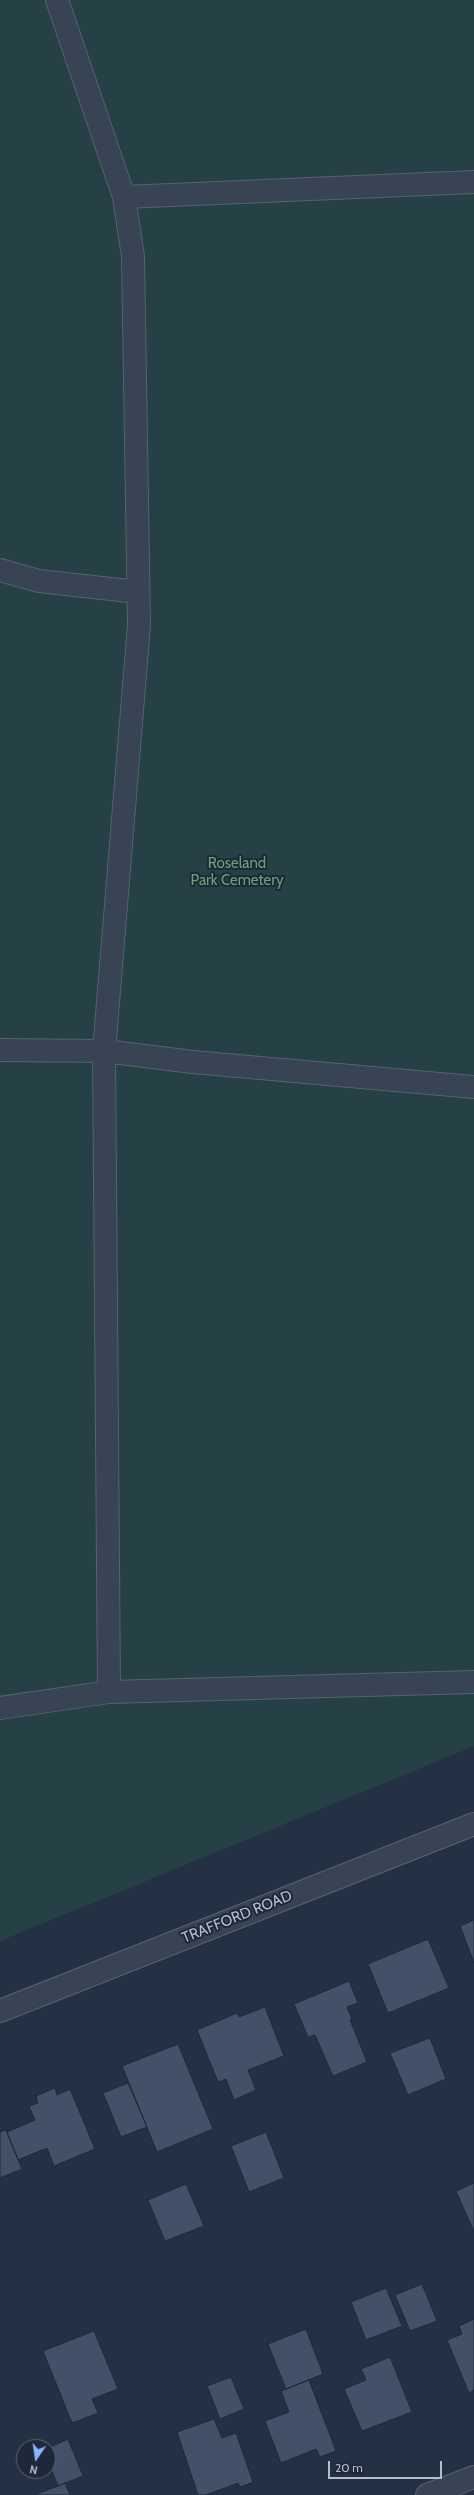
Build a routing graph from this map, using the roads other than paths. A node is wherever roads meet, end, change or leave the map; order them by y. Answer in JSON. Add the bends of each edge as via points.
{"nodes":[{"id":1,"x":57,"y":0,"type":"edge"},
{"id":2,"x":474,"y":182,"type":"edge"},
{"id":3,"x":124,"y":197,"type":"junction"},
{"id":4,"x":0,"y":570,"type":"edge"},
{"id":5,"x":138,"y":592,"type":"junction"},
{"id":6,"x":0,"y":1050,"type":"edge"},
{"id":7,"x":104,"y":1051,"type":"junction"},
{"id":8,"x":474,"y":1087,"type":"edge"},
{"id":9,"x":474,"y":1682,"type":"edge"},
{"id":10,"x":109,"y":1692,"type":"junction"},
{"id":11,"x":0,"y":1708,"type":"edge"},
{"id":12,"x":474,"y":1824,"type":"edge"},
{"id":13,"x":0,"y":2011,"type":"edge"},
{"id":14,"x":474,"y":2476,"type":"edge"},
{"id":15,"x":427,"y":2495,"type":"edge"}],
"edges":[{"from":1,"to":3,"type":"street"},
{"from":2,"to":3,"type":"street"},
{"from":3,"to":5,"type":"street","via":[[133,256]]},
{"from":4,"to":5,"type":"street","via":[[39,581]]},
{"from":5,"to":7,"type":"street","via":[[138,625]]},
{"from":6,"to":7,"type":"street"},
{"from":7,"to":8,"type":"street","via":[[193,1062]]},
{"from":7,"to":10,"type":"street"},
{"from":9,"to":10,"type":"street"},
{"from":10,"to":11,"type":"street"},
{"from":12,"to":13,"type":"street","name":"TRAFFORD ROAD"},
{"from":14,"to":15,"type":"street"}]}
